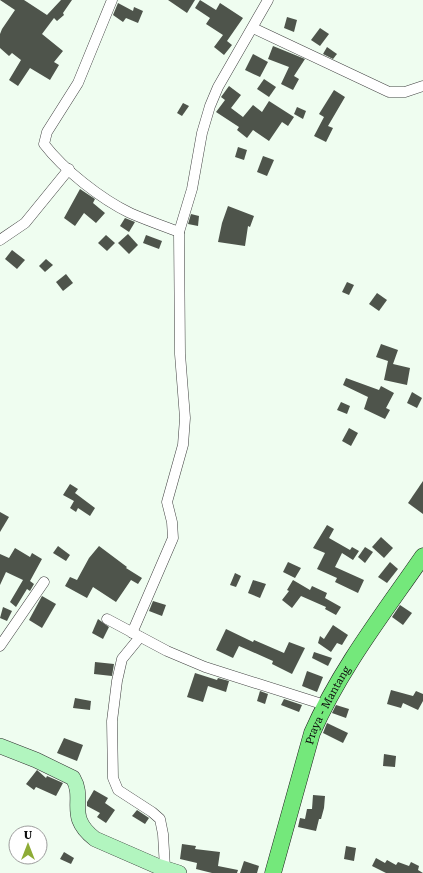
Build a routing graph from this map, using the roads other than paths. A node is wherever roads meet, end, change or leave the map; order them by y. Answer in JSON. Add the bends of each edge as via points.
{"nodes":[{"id":1,"x":112,"y":0,"type":"edge"},
{"id":2,"x":265,"y":1,"type":"edge"},
{"id":3,"x":253,"y":28,"type":"junction"},
{"id":4,"x":423,"y":86,"type":"edge"},
{"id":5,"x":69,"y":169,"type":"junction"},
{"id":6,"x":179,"y":232,"type":"junction"},
{"id":7,"x":0,"y":240,"type":"edge"},
{"id":8,"x":423,"y":556,"type":"edge"},
{"id":9,"x":44,"y":582,"type":"dead end"},
{"id":10,"x":106,"y":619,"type":"dead end"},
{"id":11,"x":136,"y":635,"type":"junction"},
{"id":12,"x":0,"y":646,"type":"edge"},
{"id":13,"x":325,"y":705,"type":"junction"},
{"id":14,"x":0,"y":746,"type":"edge"},
{"id":15,"x":165,"y":868,"type":"junction"},
{"id":16,"x":179,"y":873,"type":"edge"},
{"id":17,"x":273,"y":873,"type":"edge"}],
"edges":[{"from":1,"to":5,"type":"street","via":[[78,83],[44,140],[45,146]]},
{"from":2,"to":3,"type":"street"},
{"from":3,"to":4,"type":"street","via":[[389,92],[405,92]]},
{"from":3,"to":6,"type":"street","via":[[218,87],[207,114],[192,189]]},
{"from":5,"to":6,"type":"street","via":[[92,189],[122,208]]},
{"from":5,"to":7,"type":"street","via":[[25,223]]},
{"from":6,"to":11,"type":"street","via":[[181,360],[185,418],[183,445],[167,502],[173,538]]},
{"from":8,"to":13,"type":"main road","name":"Praya - Mantang","via":[[356,653]]},
{"from":9,"to":12,"type":"street"},
{"from":10,"to":11,"type":"street"},
{"from":11,"to":13,"type":"street","via":[[205,667]]},
{"from":11,"to":15,"type":"street","via":[[122,659],[116,681],[111,728],[113,778],[118,790],[160,820]]},
{"from":13,"to":17,"type":"main road","name":"Praya - Mantang","via":[[312,734]]},
{"from":14,"to":15,"type":"street","via":[[73,778],[77,788],[78,818],[88,834]]},
{"from":15,"to":16,"type":"street"}]}
